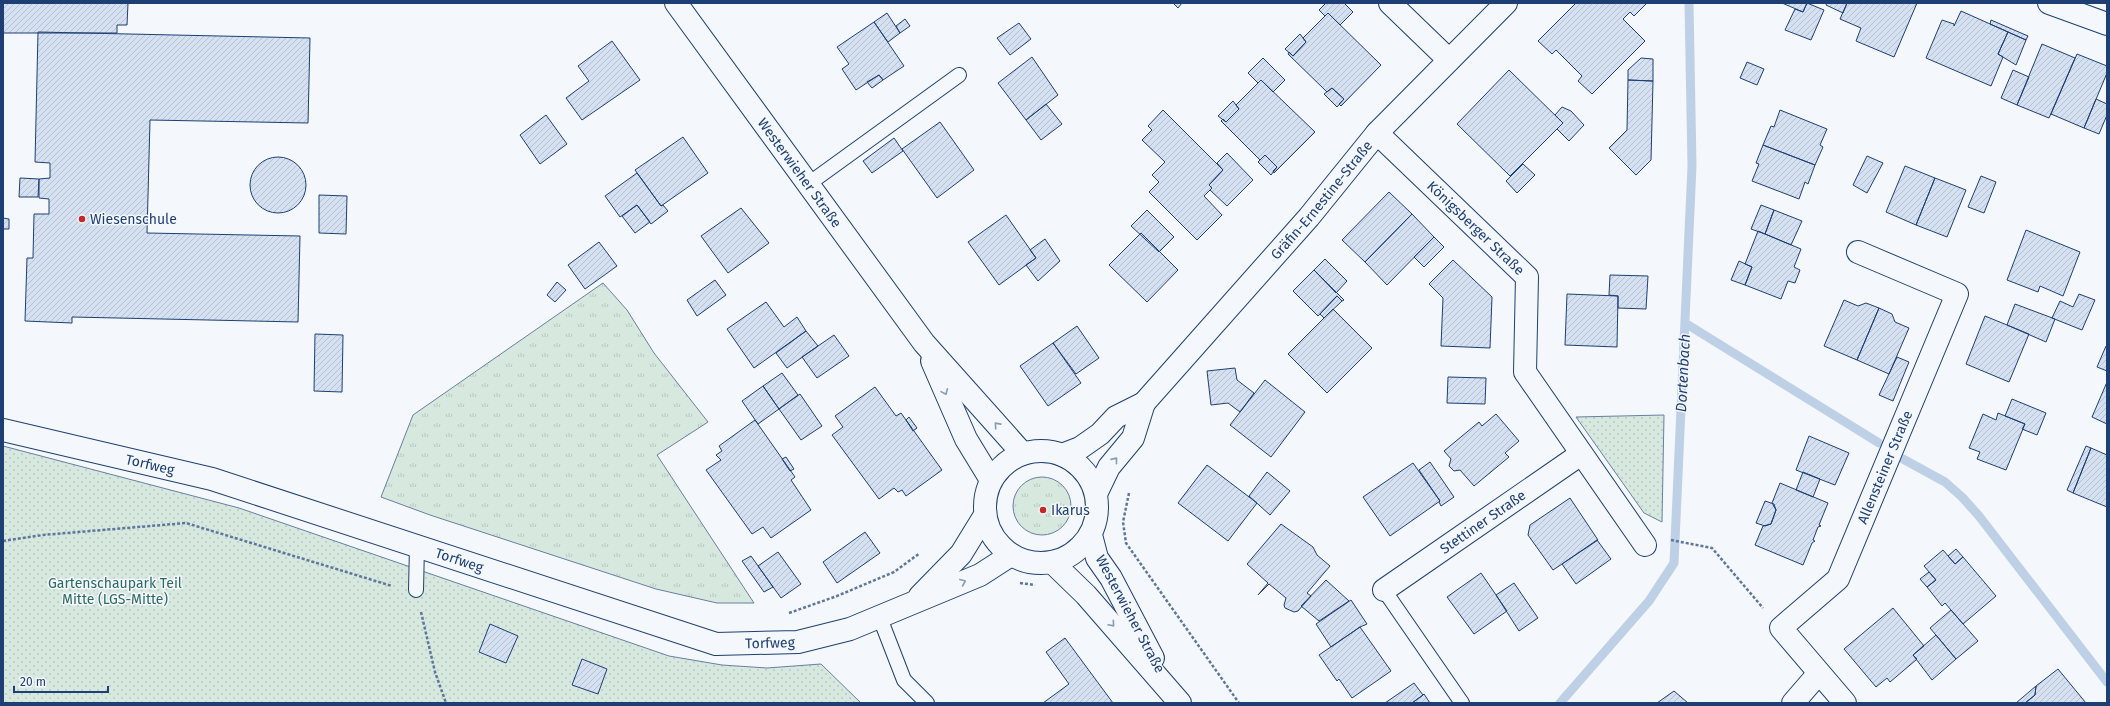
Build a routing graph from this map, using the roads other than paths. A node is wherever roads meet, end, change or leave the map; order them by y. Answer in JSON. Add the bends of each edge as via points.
{"nodes":[{"id":1,"x":676,"y":3,"type":"edge"},
{"id":2,"x":1390,"y":3,"type":"edge"},
{"id":3,"x":1506,"y":3,"type":"edge"},
{"id":4,"x":2049,"y":3,"type":"edge"},
{"id":5,"x":2107,"y":24,"type":"edge"},
{"id":6,"x":1449,"y":60,"type":"junction"},
{"id":7,"x":959,"y":75,"type":"dead end"},
{"id":8,"x":1377,"y":133,"type":"junction"},
{"id":9,"x":807,"y":185,"type":"junction"},
{"id":10,"x":1858,"y":252,"type":"dead end"},
{"id":11,"x":924,"y":343,"type":"junction"},
{"id":12,"x":1144,"y":403,"type":"junction"},
{"id":13,"x":3,"y":430,"type":"edge"},
{"id":14,"x":1023,"y":454,"type":"junction"},
{"id":15,"x":1581,"y":454,"type":"junction"},
{"id":16,"x":1062,"y":455,"type":"junction"},
{"id":17,"x":991,"y":480,"type":"junction"},
{"id":18,"x":1096,"y":494,"type":"junction"},
{"id":19,"x":985,"y":515,"type":"junction"},
{"id":20,"x":1091,"y":535,"type":"junction"},
{"id":21,"x":1645,"y":545,"type":"dead end"},
{"id":22,"x":417,"y":546,"type":"junction"},
{"id":23,"x":1011,"y":555,"type":"junction"},
{"id":24,"x":1053,"y":563,"type":"junction"},
{"id":25,"x":416,"y":590,"type":"road end"},
{"id":26,"x":1384,"y":590,"type":"joint"},
{"id":27,"x":914,"y":603,"type":"junction"},
{"id":28,"x":880,"y":618,"type":"junction"},
{"id":29,"x":1819,"y":673,"type":"junction"},
{"id":30,"x":1176,"y":698,"type":"edge"},
{"id":31,"x":927,"y":703,"type":"edge"},
{"id":32,"x":1462,"y":703,"type":"edge"},
{"id":33,"x":1793,"y":703,"type":"edge"},
{"id":34,"x":1845,"y":703,"type":"edge"}],
"edges":[{"from":1,"to":9,"type":"street","name":"Westerwieher Straße"},
{"from":2,"to":6,"type":"street"},
{"from":3,"to":6,"type":"street","name":"Gräfin-Ernestine-Straße"},
{"from":4,"to":5,"type":"street"},
{"from":6,"to":8,"type":"street","name":"Gräfin-Ernestine-Straße"},
{"from":7,"to":9,"type":"lane"},
{"from":8,"to":12,"type":"street","name":"Gräfin-Ernestine-Straße","via":[[1309,217]]},
{"from":8,"to":15,"type":"street","name":"Königsberger Straße","via":[[1527,277],[1525,372]]},
{"from":9,"to":11,"type":"street","name":"Westerwieher Straße"},
{"from":10,"to":29,"type":"street","name":"Allensteiner Straße","via":[[1957,294],[1838,579],[1780,628]]},
{"from":14,"to":11,"type":"street","name":"Westerwieher Straße","one_way":true},
{"from":11,"to":17,"type":"street","name":"Westerwieher Straße","one_way":true,"via":[[966,439]]},
{"from":12,"to":16,"type":"street","name":"Gräfin-Ernestine-Straße","via":[[1116,417],[1100,434],[1080,448]]},
{"from":18,"to":12,"type":"street","name":"Gräfin-Ernestine-Straße","one_way":true,"via":[[1110,467],[1133,438]]},
{"from":13,"to":22,"type":"street","name":"Torfweg","via":[[212,479]]},
{"from":14,"to":16,"type":"street","via":[[1045,451]]},
{"from":14,"to":17,"type":"street","via":[[1008,462]]},
{"from":15,"to":21,"type":"street","name":"Königsberger Straße"},
{"from":15,"to":26,"type":"street","name":"Stettiner Straße"},
{"from":16,"to":18,"type":"street","via":[[1084,470]]},
{"from":17,"to":19,"type":"street"},
{"from":18,"to":20,"type":"street","via":[[1097,519]]},
{"from":19,"to":23,"type":"street","via":[[997,543]]},
{"from":19,"to":27,"type":"street","name":"Torfweg","via":[[961,554]]},
{"from":20,"to":24,"type":"street","via":[[1077,552],[1065,560]]},
{"from":20,"to":30,"type":"street","name":"Westerwieher Straße","via":[[1097,558]]},
{"from":22,"to":25,"type":"lane"},
{"from":22,"to":28,"type":"street","name":"Torfweg","via":[[716,644],[798,642],[850,629]]},
{"from":23,"to":24,"type":"street","via":[[1028,563]]},
{"from":27,"to":23,"type":"street","name":"Torfweg","one_way":true,"via":[[980,575]]},
{"from":24,"to":30,"type":"street","name":"Westerwieher Straße","one_way":true,"via":[[1086,594]]},
{"from":26,"to":32,"type":"lane"},
{"from":27,"to":28,"type":"street","name":"Torfweg"},
{"from":28,"to":31,"type":"lane","via":[[904,680]]},
{"from":29,"to":33,"type":"street"},
{"from":29,"to":34,"type":"street"}]}
